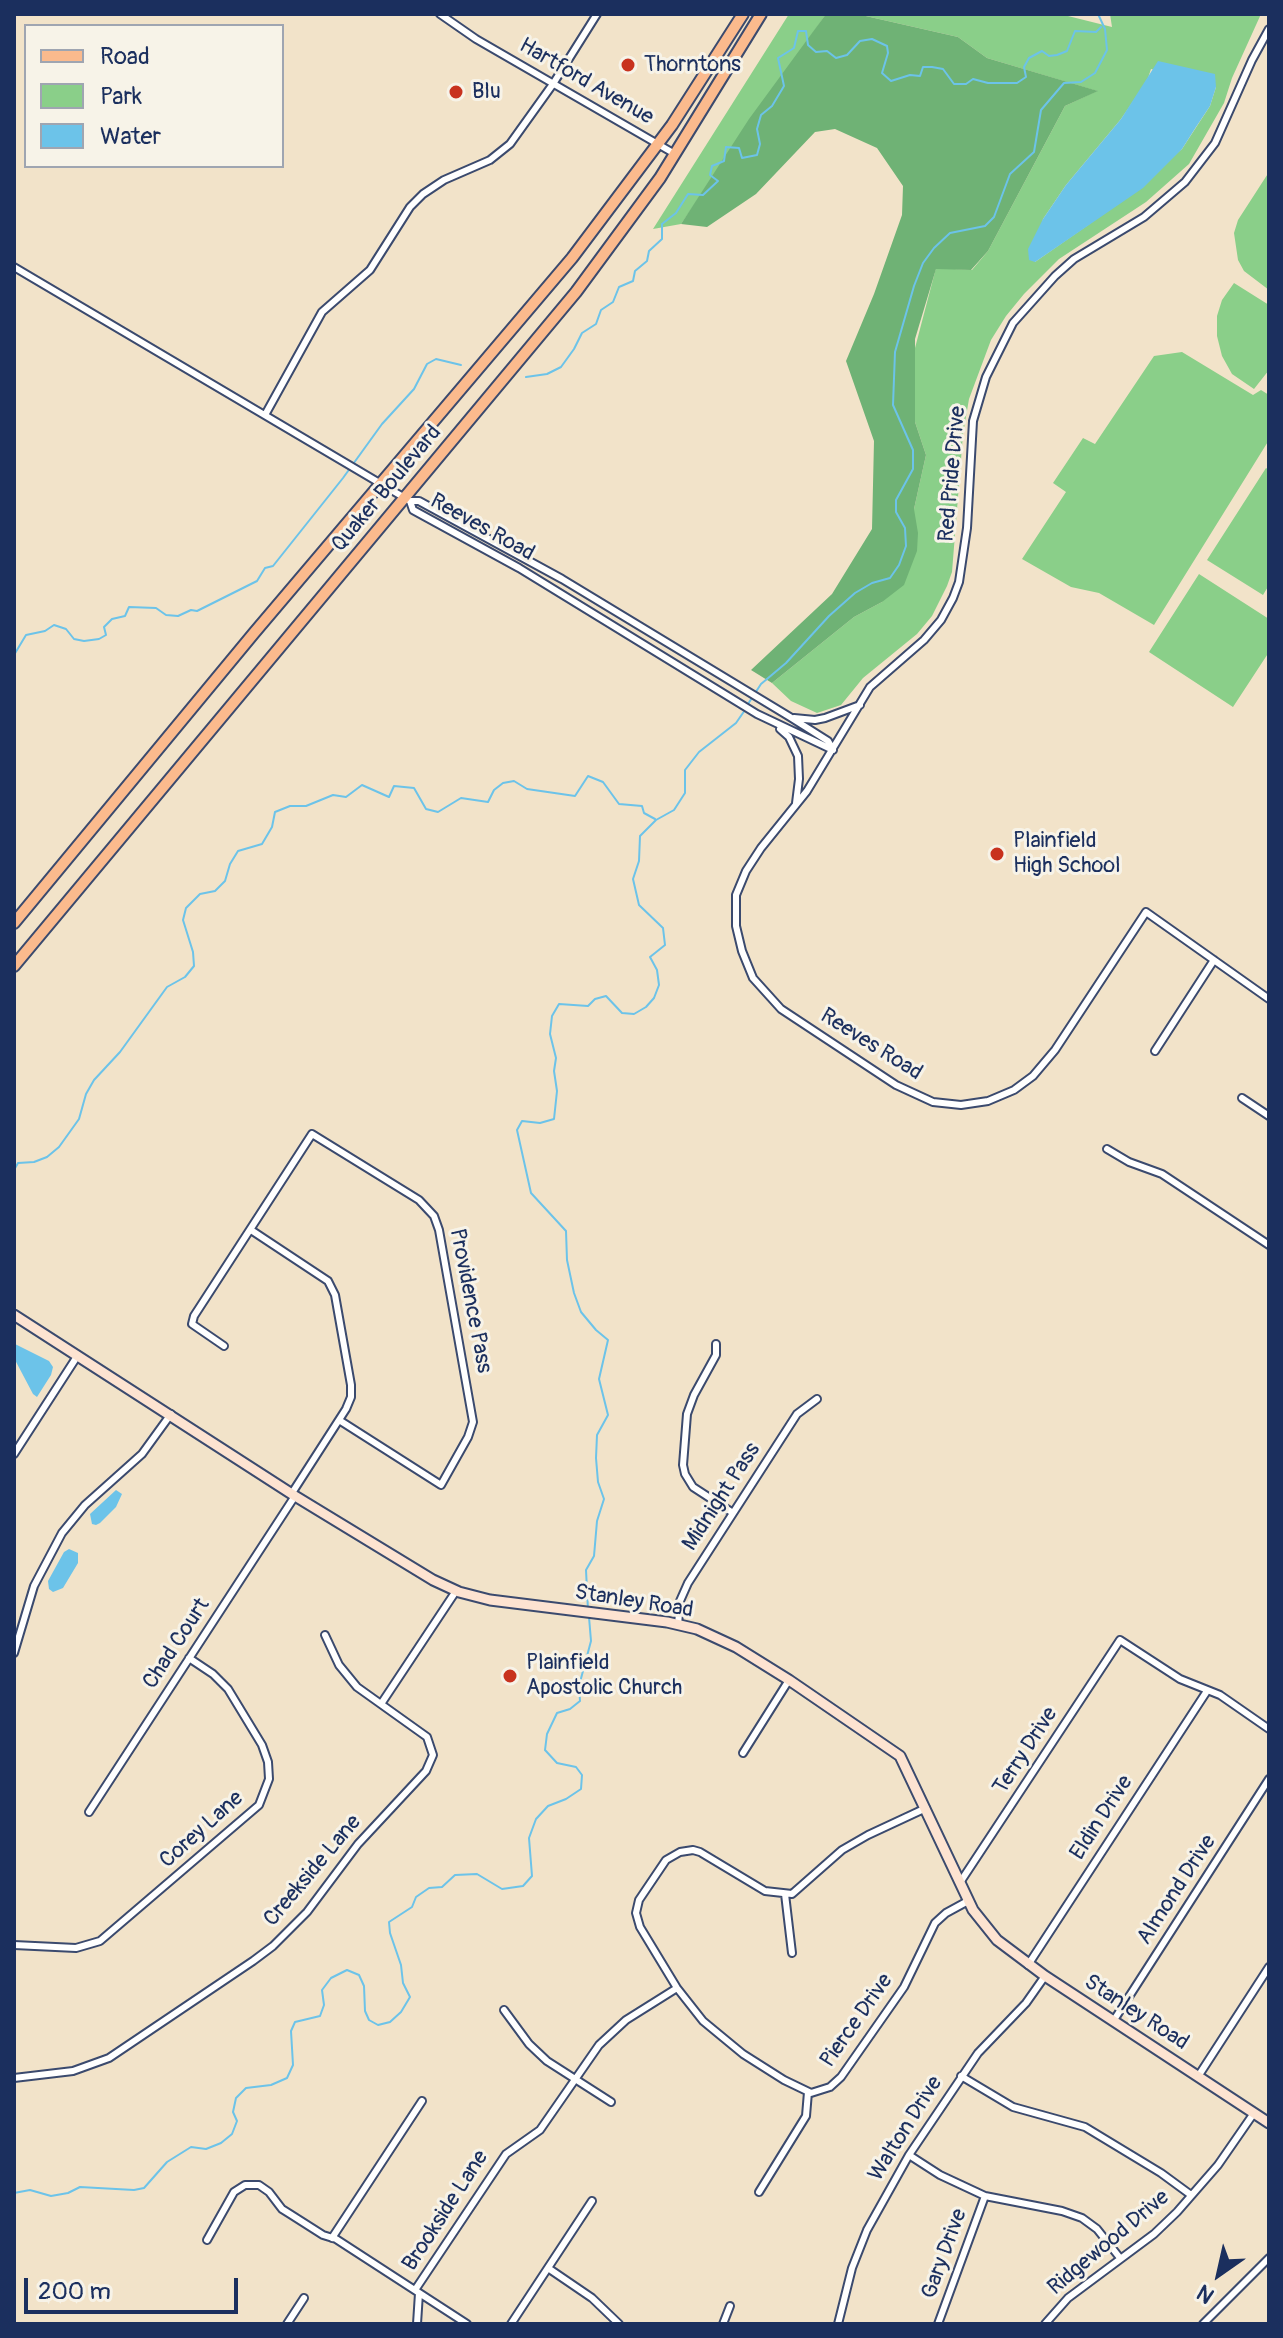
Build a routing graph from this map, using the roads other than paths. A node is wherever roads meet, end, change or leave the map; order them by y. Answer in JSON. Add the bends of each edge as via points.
{"nodes":[{"id":1,"x":440,"y":14,"type":"edge"},
{"id":2,"x":597,"y":14,"type":"edge"},
{"id":3,"x":743,"y":14,"type":"edge"},
{"id":4,"x":761,"y":14,"type":"edge"},
{"id":5,"x":1269,"y":29,"type":"edge"},
{"id":6,"x":553,"y":84,"type":"junction"},
{"id":7,"x":658,"y":144,"type":"junction"},
{"id":8,"x":675,"y":154,"type":"junction"},
{"id":9,"x":14,"y":267,"type":"edge"},
{"id":10,"x":265,"y":415,"type":"junction"},
{"id":11,"x":382,"y":483,"type":"junction"},
{"id":12,"x":408,"y":499,"type":"junction"},
{"id":13,"x":860,"y":705,"type":"junction"},
{"id":14,"x":790,"y":717,"type":"junction"},
{"id":15,"x":775,"y":724,"type":"junction"},
{"id":16,"x":833,"y":750,"type":"junction"},
{"id":17,"x":796,"y":805,"type":"junction"},
{"id":18,"x":14,"y":923,"type":"edge"},
{"id":19,"x":1214,"y":960,"type":"junction"},
{"id":20,"x":14,"y":966,"type":"edge"},
{"id":21,"x":1269,"y":999,"type":"edge"},
{"id":22,"x":1155,"y":1051,"type":"dead end"},
{"id":23,"x":1242,"y":1098,"type":"dead end"},
{"id":24,"x":1269,"y":1116,"type":"edge"},
{"id":25,"x":1107,"y":1149,"type":"dead end"},
{"id":26,"x":251,"y":1230,"type":"junction"},
{"id":27,"x":1269,"y":1245,"type":"edge"},
{"id":28,"x":14,"y":1315,"type":"edge"},
{"id":29,"x":716,"y":1344,"type":"dead end"},
{"id":30,"x":224,"y":1346,"type":"dead end"},
{"id":31,"x":78,"y":1355,"type":"junction"},
{"id":32,"x":817,"y":1399,"type":"dead end"},
{"id":33,"x":171,"y":1414,"type":"junction"},
{"id":34,"x":339,"y":1420,"type":"junction"},
{"id":35,"x":14,"y":1454,"type":"edge"},
{"id":36,"x":294,"y":1494,"type":"junction"},
{"id":37,"x":733,"y":1513,"type":"junction"},
{"id":38,"x":456,"y":1591,"type":"junction"},
{"id":39,"x":678,"y":1625,"type":"junction"},
{"id":40,"x":325,"y":1635,"type":"dead end"},
{"id":41,"x":14,"y":1653,"type":"edge"},
{"id":42,"x":189,"y":1658,"type":"junction"},
{"id":43,"x":789,"y":1680,"type":"junction"},
{"id":44,"x":1207,"y":1691,"type":"junction"},
{"id":45,"x":381,"y":1704,"type":"junction"},
{"id":46,"x":1269,"y":1729,"type":"edge"},
{"id":47,"x":743,"y":1753,"type":"dead end"},
{"id":48,"x":1269,"y":1779,"type":"edge"},
{"id":49,"x":927,"y":1808,"type":"junction"},
{"id":50,"x":89,"y":1812,"type":"dead end"},
{"id":51,"x":961,"y":1881,"type":"junction"},
{"id":52,"x":785,"y":1894,"type":"junction"},
{"id":53,"x":968,"y":1901,"type":"junction"},
{"id":54,"x":14,"y":1945,"type":"edge"},
{"id":55,"x":792,"y":1953,"type":"dead end"},
{"id":56,"x":1028,"y":1965,"type":"junction"},
{"id":57,"x":1269,"y":1967,"type":"edge"},
{"id":58,"x":1045,"y":1976,"type":"junction"},
{"id":59,"x":677,"y":1988,"type":"junction"},
{"id":60,"x":504,"y":2010,"type":"dead end"},
{"id":61,"x":1114,"y":2020,"type":"junction"},
{"id":62,"x":1199,"y":2075,"type":"junction"},
{"id":63,"x":961,"y":2076,"type":"junction"},
{"id":64,"x":14,"y":2078,"type":"edge"},
{"id":65,"x":575,"y":2080,"type":"junction"},
{"id":66,"x":808,"y":2092,"type":"junction"},
{"id":67,"x":422,"y":2101,"type":"dead end"},
{"id":68,"x":611,"y":2102,"type":"dead end"},
{"id":69,"x":1254,"y":2113,"type":"junction"},
{"id":70,"x":1269,"y":2123,"type":"edge"},
{"id":71,"x":909,"y":2155,"type":"junction"},
{"id":72,"x":759,"y":2192,"type":"dead end"},
{"id":73,"x":1191,"y":2195,"type":"junction"},
{"id":74,"x":985,"y":2196,"type":"junction"},
{"id":75,"x":592,"y":2201,"type":"dead end"},
{"id":76,"x":332,"y":2238,"type":"junction"},
{"id":77,"x":207,"y":2240,"type":"dead end"},
{"id":78,"x":1120,"y":2258,"type":"junction"},
{"id":79,"x":1269,"y":2258,"type":"edge"},
{"id":80,"x":548,"y":2268,"type":"junction"},
{"id":81,"x":417,"y":2292,"type":"junction"},
{"id":82,"x":304,"y":2298,"type":"dead end"},
{"id":83,"x":730,"y":2306,"type":"dead end"},
{"id":84,"x":287,"y":2324,"type":"edge"},
{"id":85,"x":417,"y":2324,"type":"edge"},
{"id":86,"x":467,"y":2324,"type":"edge"},
{"id":87,"x":511,"y":2324,"type":"edge"},
{"id":88,"x":619,"y":2324,"type":"edge"},
{"id":89,"x":723,"y":2324,"type":"edge"},
{"id":90,"x":838,"y":2324,"type":"edge"},
{"id":91,"x":938,"y":2324,"type":"edge"},
{"id":92,"x":1045,"y":2324,"type":"edge"},
{"id":93,"x":1203,"y":2324,"type":"edge"}],
"edges":[{"from":1,"to":6,"type":"street","name":"Hartford Avenue"},
{"from":2,"to":6,"type":"street"},
{"from":3,"to":7,"type":"main road","name":"Quaker Boulevard"},
{"from":4,"to":8,"type":"main road","name":"Quaker Boulevard"},
{"from":5,"to":13,"type":"street","name":"Red Pride Drive","via":[[1215,143],[1185,182],[1144,217],[1074,259],[1013,323],[996,353],[973,421],[964,555],[953,598],[924,640],[870,687]]},
{"from":6,"to":7,"type":"street","name":"Hartford Avenue"},
{"from":6,"to":10,"type":"street","via":[[504,150],[437,183],[417,200],[370,270],[322,312]]},
{"from":7,"to":8,"type":"street","name":"Hartford Avenue"},
{"from":7,"to":11,"type":"main road","name":"Quaker Boulevard","via":[[572,258]]},
{"from":8,"to":12,"type":"main road","name":"Quaker Boulevard","via":[[576,292]]},
{"from":9,"to":10,"type":"street","name":"Reeves Road"},
{"from":10,"to":11,"type":"street","name":"Reeves Road"},
{"from":11,"to":12,"type":"street","name":"Reeves Road"},
{"from":11,"to":18,"type":"main road","name":"Quaker Boulevard"},
{"from":12,"to":14,"type":"street","name":"Reeves Road","via":[[542,568]]},
{"from":12,"to":15,"type":"street","name":"Reeves Road","via":[[413,510],[519,568]]},
{"from":12,"to":20,"type":"main road","name":"Quaker Boulevard"},
{"from":13,"to":14,"type":"street","via":[[815,720]]},
{"from":13,"to":16,"type":"street","name":"Red Pride Drive"},
{"from":14,"to":16,"type":"street","name":"Reeves Road","via":[[828,741]]},
{"from":15,"to":16,"type":"street","name":"Reeves Road"},
{"from":15,"to":17,"type":"street","via":[[798,756]]},
{"from":16,"to":17,"type":"street","name":"Reeves Road"},
{"from":17,"to":19,"type":"street","name":"Reeves Road","via":[[761,848],[736,895],[736,926],[753,978],[781,1009],[933,1102],[988,1101],[1033,1076],[1146,912]]},
{"from":19,"to":21,"type":"street","name":"Reeves Road"},
{"from":19,"to":22,"type":"street"},
{"from":23,"to":24,"type":"street"},
{"from":25,"to":27,"type":"street","via":[[1162,1174]]},
{"from":26,"to":30,"type":"street","via":[[192,1324]]},
{"from":26,"to":34,"type":"street","name":"Chad Court","via":[[323,1275],[333,1288],[352,1391]]},
{"from":26,"to":34,"type":"street","name":"Providence Pass","via":[[312,1134],[419,1200],[437,1223],[473,1422],[468,1437],[441,1485]]},
{"from":28,"to":31,"type":"street","name":"Stanley Road"},
{"from":29,"to":37,"type":"street","via":[[716,1355],[687,1414],[683,1465],[693,1487]]},
{"from":31,"to":33,"type":"street","name":"Stanley Road"},
{"from":31,"to":35,"type":"street"},
{"from":32,"to":37,"type":"street","name":"Midnight Pass","via":[[797,1414]]},
{"from":33,"to":36,"type":"street","name":"Stanley Road"},
{"from":33,"to":41,"type":"street","via":[[142,1454],[76,1513],[62,1533],[34,1586]]},
{"from":34,"to":36,"type":"street","name":"Chad Court"},
{"from":36,"to":38,"type":"street","name":"Stanley Road"},
{"from":36,"to":42,"type":"street","name":"Chad Court"},
{"from":37,"to":39,"type":"street","name":"Midnight Pass","via":[[683,1591]]},
{"from":38,"to":39,"type":"street","name":"Stanley Road"},
{"from":38,"to":45,"type":"street"},
{"from":39,"to":43,"type":"street","name":"Stanley Road","via":[[712,1635]]},
{"from":40,"to":45,"type":"street","name":"Creekside Lane","via":[[347,1676]]},
{"from":42,"to":50,"type":"street","name":"Chad Court"},
{"from":42,"to":54,"type":"street","name":"Corey Lane","via":[[228,1689],[262,1745],[269,1779],[259,1805],[100,1941],[76,1948]]},
{"from":43,"to":47,"type":"street"},
{"from":43,"to":49,"type":"street","name":"Stanley Road","via":[[900,1756]]},
{"from":44,"to":46,"type":"street"},
{"from":44,"to":51,"type":"street","name":"Terry Drive","via":[[1120,1640]]},
{"from":44,"to":56,"type":"street","name":"Eldin Drive"},
{"from":45,"to":64,"type":"street","name":"Creekside Lane","via":[[427,1737],[433,1755],[430,1766],[358,1844],[298,1921],[253,1961],[122,2051],[73,2071]]},
{"from":48,"to":61,"type":"street","name":"Almond Drive"},
{"from":49,"to":51,"type":"street","name":"Stanley Road"},
{"from":49,"to":52,"type":"street","via":[[842,1850],[804,1885]]},
{"from":51,"to":53,"type":"street","name":"Stanley Road"},
{"from":52,"to":55,"type":"street"},
{"from":52,"to":59,"type":"street","name":"Pierce Drive","via":[[765,1891],[693,1850],[666,1860],[636,1913]]},
{"from":53,"to":56,"type":"street","name":"Stanley Road","via":[[989,1932]]},
{"from":53,"to":66,"type":"street","name":"Pierce Drive","via":[[935,1923],[904,1987],[841,2077],[830,2087]]},
{"from":56,"to":58,"type":"street","name":"Stanley Road"},
{"from":57,"to":62,"type":"street"},
{"from":58,"to":61,"type":"street","name":"Stanley Road"},
{"from":58,"to":63,"type":"street","name":"Walton Drive"},
{"from":59,"to":65,"type":"street","name":"Brookside Lane","via":[[606,2037]]},
{"from":59,"to":66,"type":"street","name":"Pierce Drive","via":[[728,2043]]},
{"from":60,"to":65,"type":"street","via":[[537,2052]]},
{"from":61,"to":62,"type":"street","name":"Stanley Road"},
{"from":62,"to":69,"type":"street","name":"Stanley Road"},
{"from":63,"to":71,"type":"street","name":"Walton Drive"},
{"from":63,"to":73,"type":"street","via":[[1013,2107],[1085,2127]]},
{"from":65,"to":68,"type":"street"},
{"from":65,"to":81,"type":"street","name":"Brookside Lane","via":[[540,2130],[506,2154]]},
{"from":66,"to":72,"type":"street","via":[[806,2116]]},
{"from":67,"to":76,"type":"street"},
{"from":69,"to":70,"type":"street","name":"Stanley Road"},
{"from":69,"to":73,"type":"street","name":"Ridgewood Drive"},
{"from":71,"to":74,"type":"street"},
{"from":71,"to":90,"type":"street","name":"Walton Drive","via":[[867,2230]]},
{"from":73,"to":78,"type":"street","name":"Ridgewood Drive","via":[[1154,2234]]},
{"from":74,"to":78,"type":"street","via":[[1074,2215],[1097,2229]]},
{"from":74,"to":91,"type":"street","name":"Gary Drive"},
{"from":75,"to":80,"type":"street"},
{"from":76,"to":77,"type":"street","via":[[290,2214],[269,2192],[245,2185],[234,2192]]},
{"from":76,"to":81,"type":"street"},
{"from":78,"to":92,"type":"street","name":"Ridgewood Drive"},
{"from":79,"to":93,"type":"street"},
{"from":80,"to":87,"type":"street"},
{"from":80,"to":88,"type":"street"},
{"from":81,"to":85,"type":"street","name":"Brookside Lane"},
{"from":81,"to":86,"type":"street"},
{"from":82,"to":84,"type":"street"},
{"from":83,"to":89,"type":"street"}]}
